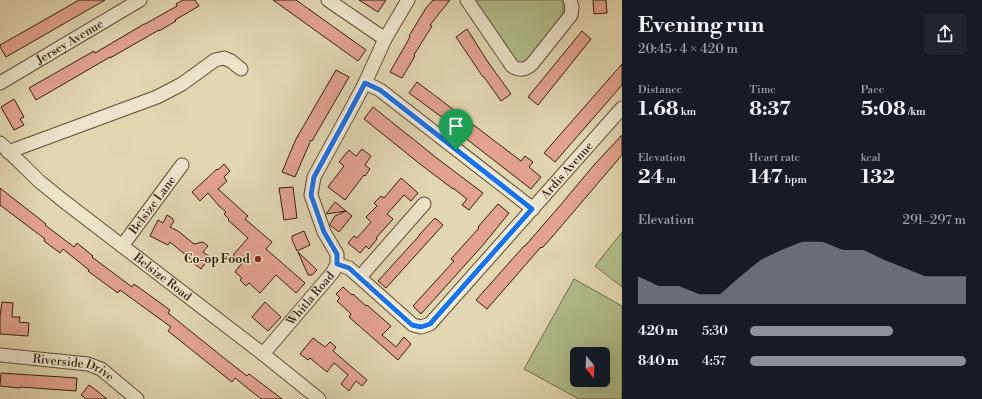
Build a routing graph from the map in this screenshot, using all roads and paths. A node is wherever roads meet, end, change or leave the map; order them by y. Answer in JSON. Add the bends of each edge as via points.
{"nodes":[{"id":1,"x":140,"y":0,"type":"edge"},
{"id":2,"x":328,"y":0,"type":"edge"},
{"id":3,"x":408,"y":0,"type":"edge"},
{"id":4,"x":467,"y":0,"type":"edge"},
{"id":5,"x":570,"y":0,"type":"edge"},
{"id":6,"x":385,"y":39,"type":"junction"},
{"id":7,"x":241,"y":70,"type":"dead end"},
{"id":8,"x":0,"y":83,"type":"edge"},
{"id":9,"x":365,"y":83,"type":"junction"},
{"id":10,"x":622,"y":108,"type":"edge"},
{"id":11,"x":4,"y":148,"type":"edge"},
{"id":12,"x":182,"y":165,"type":"dead end"},
{"id":13,"x":424,"y":204,"type":"dead end"},
{"id":14,"x":532,"y":209,"type":"junction"},
{"id":15,"x":122,"y":246,"type":"junction"},
{"id":16,"x":337,"y":264,"type":"junction"},
{"id":17,"x":360,"y":277,"type":"junction"},
{"id":18,"x":263,"y":354,"type":"junction"},
{"id":19,"x":0,"y":355,"type":"edge"},
{"id":20,"x":137,"y":399,"type":"edge"},
{"id":21,"x":319,"y":399,"type":"edge"}],
"edges":[{"from":1,"to":8,"type":"street","name":"Jersey Avenue"},
{"from":2,"to":6,"type":"street"},
{"from":3,"to":6,"type":"street","name":"Whitla Road"},
{"from":4,"to":5,"type":"street","via":[[512,66],[522,69],[532,64],[571,15]]},
{"from":6,"to":9,"type":"street","name":"Whitla Road"},
{"from":7,"to":11,"type":"street","name":"Belsize Road","via":[[224,58],[215,60],[182,84],[157,97]]},
{"from":9,"to":14,"type":"street","via":[[380,90]]},
{"from":9,"to":16,"type":"street","name":"Whitla Road","via":[[314,177],[311,195],[324,232],[337,254]]},
{"from":10,"to":14,"type":"street","name":"Ardis Avenue"},
{"from":11,"to":15,"type":"street","name":"Belsize Road","via":[[39,181]]},
{"from":12,"to":15,"type":"street","name":"Belsize Lane"},
{"from":13,"to":17,"type":"street"},
{"from":14,"to":17,"type":"street","name":"Ardis Avenue","via":[[430,324],[421,327],[412,325]]},
{"from":15,"to":18,"type":"street","name":"Belsize Road"},
{"from":16,"to":17,"type":"street","name":"Ardis Avenue","via":[[349,268]]},
{"from":16,"to":18,"type":"street","name":"Whitla Road"},
{"from":18,"to":21,"type":"street","name":"Belsize Road"},
{"from":19,"to":20,"type":"street","name":"Riverside Drive","via":[[88,364],[101,369]]}]}
